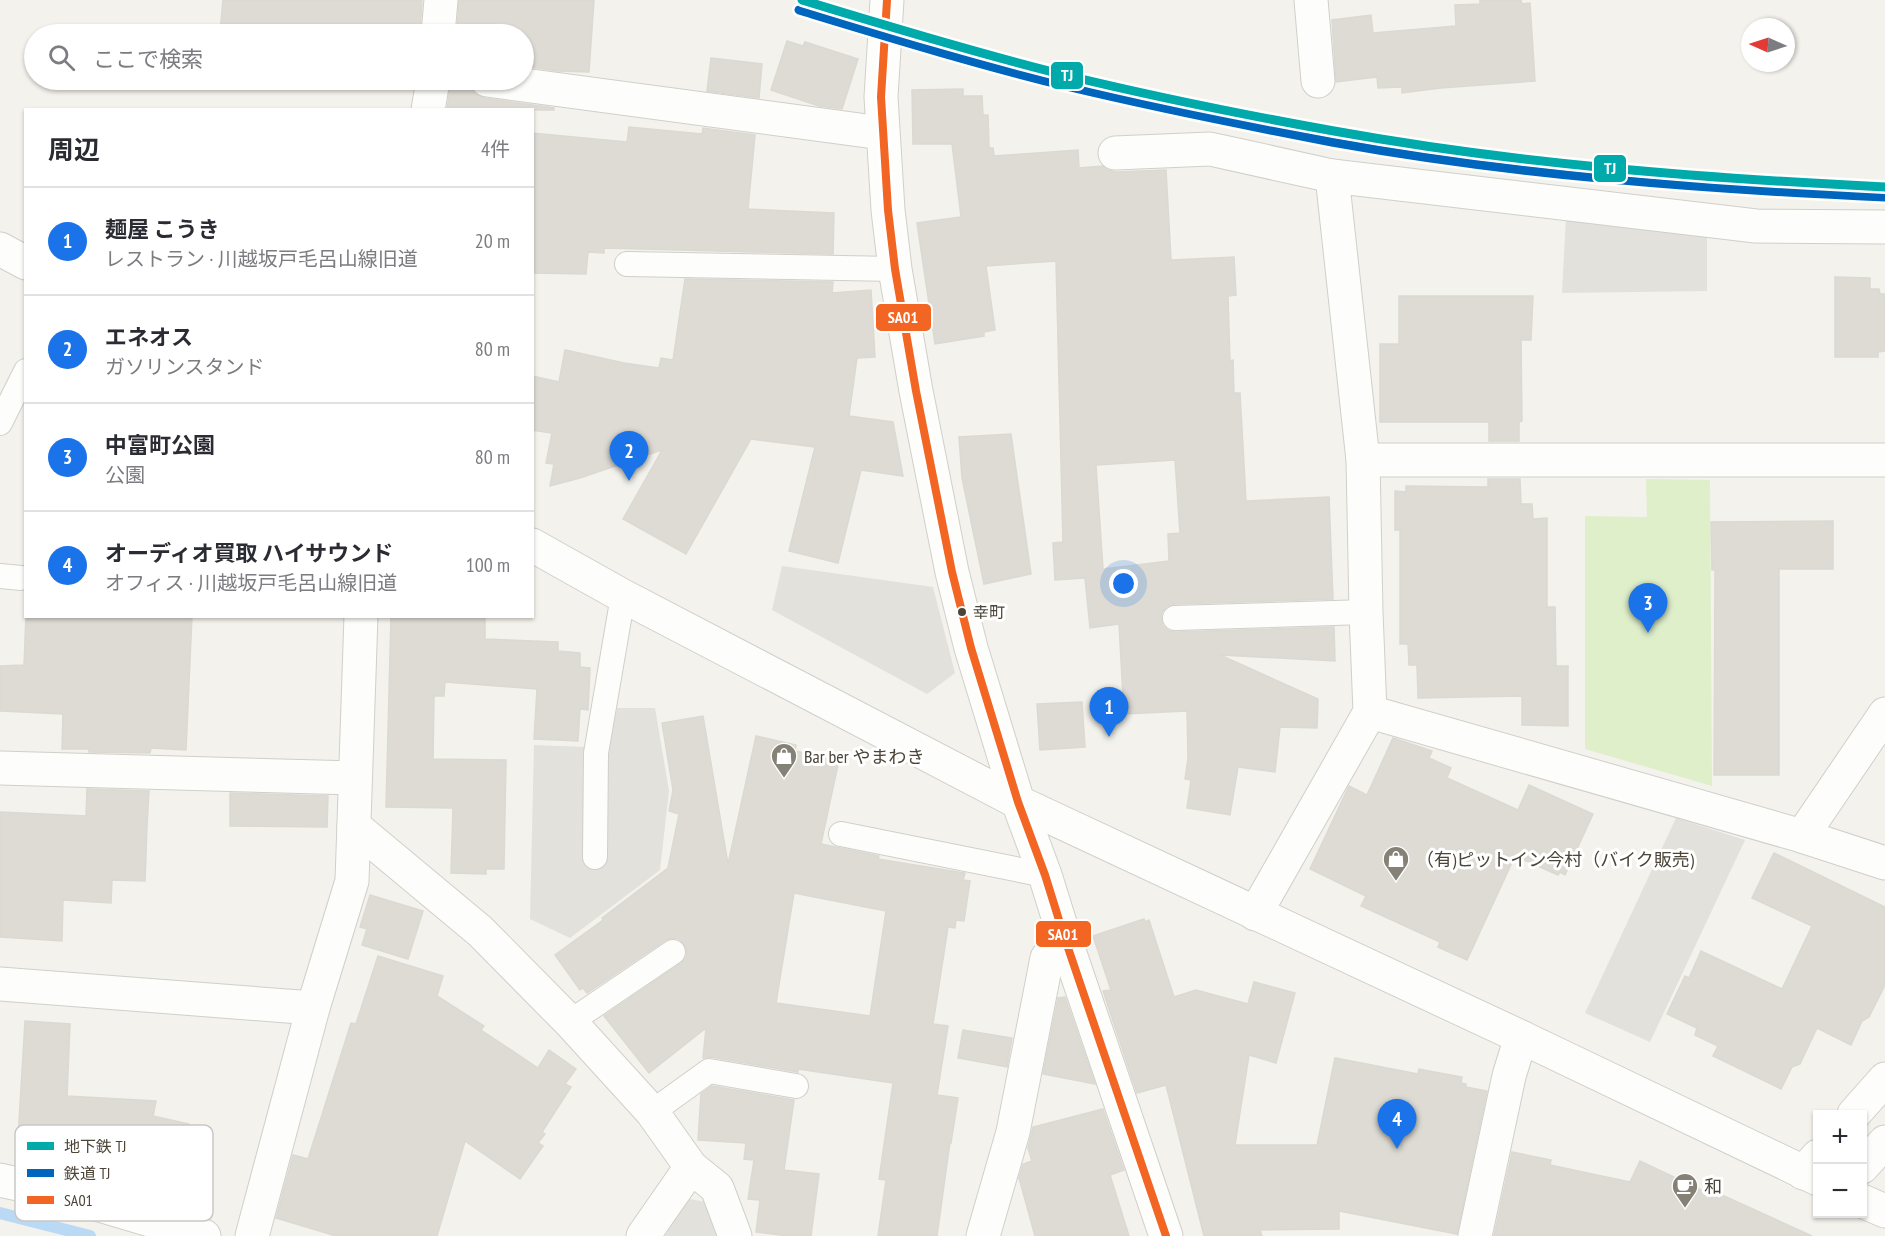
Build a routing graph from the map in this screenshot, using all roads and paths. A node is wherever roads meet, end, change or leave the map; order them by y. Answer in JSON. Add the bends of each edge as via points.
{"nodes":[{"id":1,"x":441,"y":0,"type":"edge"},
{"id":2,"x":887,"y":0,"type":"edge"},
{"id":3,"x":1311,"y":0,"type":"edge"},
{"id":4,"x":439,"y":24,"type":"edge"},
{"id":5,"x":1318,"y":81,"type":"dead end"},
{"id":6,"x":534,"y":86,"type":"edge"},
{"id":7,"x":431,"y":90,"type":"edge"},
{"id":8,"x":428,"y":108,"type":"edge"},
{"id":9,"x":882,"y":133,"type":"junction"},
{"id":10,"x":1115,"y":153,"type":"dead end"},
{"id":11,"x":1332,"y":176,"type":"junction"},
{"id":12,"x":1885,"y":227,"type":"edge"},
{"id":13,"x":0,"y":249,"type":"edge"},
{"id":14,"x":24,"y":262,"type":"edge"},
{"id":15,"x":627,"y":264,"type":"dead end"},
{"id":16,"x":895,"y":269,"type":"junction"},
{"id":17,"x":24,"y":375,"type":"edge"},
{"id":18,"x":0,"y":423,"type":"edge"},
{"id":19,"x":1362,"y":460,"type":"junction"},
{"id":20,"x":1885,"y":460,"type":"edge"},
{"id":21,"x":534,"y":546,"type":"edge"},
{"id":22,"x":623,"y":596,"type":"junction"},
{"id":23,"x":1366,"y":612,"type":"junction"},
{"id":24,"x":361,"y":618,"type":"edge"},
{"id":25,"x":1175,"y":618,"type":"dead end"},
{"id":26,"x":1370,"y":712,"type":"junction"},
{"id":27,"x":1885,"y":714,"type":"edge"},
{"id":28,"x":0,"y":768,"type":"edge"},
{"id":29,"x":355,"y":778,"type":"junction"},
{"id":30,"x":1018,"y":802,"type":"junction"},
{"id":31,"x":354,"y":826,"type":"junction"},
{"id":32,"x":841,"y":834,"type":"dead end"},
{"id":33,"x":1802,"y":836,"type":"junction"},
{"id":34,"x":595,"y":857,"type":"dead end"},
{"id":35,"x":1885,"y":863,"type":"edge"},
{"id":36,"x":1046,"y":875,"type":"junction"},
{"id":37,"x":1255,"y":914,"type":"junction"},
{"id":38,"x":1064,"y":936,"type":"junction"},
{"id":39,"x":673,"y":952,"type":"dead end"},
{"id":40,"x":0,"y":984,"type":"edge"},
{"id":41,"x":313,"y":1008,"type":"junction"},
{"id":42,"x":570,"y":1022,"type":"junction"},
{"id":43,"x":1521,"y":1037,"type":"junction"},
{"id":44,"x":1885,"y":1079,"type":"edge"},
{"id":45,"x":796,"y":1086,"type":"dead end"},
{"id":46,"x":1858,"y":1110,"type":"edge"},
{"id":47,"x":651,"y":1112,"type":"junction"},
{"id":48,"x":1885,"y":1142,"type":"edge"},
{"id":49,"x":1866,"y":1164,"type":"edge"},
{"id":50,"x":692,"y":1167,"type":"junction"},
{"id":51,"x":1813,"y":1169,"type":"edge"},
{"id":52,"x":0,"y":1180,"type":"edge"},
{"id":53,"x":15,"y":1183,"type":"edge"},
{"id":54,"x":1867,"y":1203,"type":"edge"},
{"id":55,"x":1885,"y":1211,"type":"edge"},
{"id":56,"x":153,"y":1221,"type":"edge"},
{"id":57,"x":204,"y":1236,"type":"edge"},
{"id":58,"x":252,"y":1236,"type":"edge"},
{"id":59,"x":643,"y":1236,"type":"edge"},
{"id":60,"x":735,"y":1236,"type":"edge"},
{"id":61,"x":983,"y":1236,"type":"edge"},
{"id":62,"x":1167,"y":1236,"type":"edge"},
{"id":63,"x":1475,"y":1236,"type":"edge"}],
"edges":[{"from":1,"to":4,"type":"street"},
{"from":2,"to":9,"type":"street"},
{"from":3,"to":5,"type":"street"},
{"from":6,"to":9,"type":"street"},
{"from":7,"to":8,"type":"street"},
{"from":9,"to":16,"type":"street"},
{"from":10,"to":11,"type":"street","via":[[1210,149]]},
{"from":11,"to":12,"type":"street","via":[[1756,226]]},
{"from":11,"to":19,"type":"street"},
{"from":13,"to":14,"type":"street"},
{"from":15,"to":16,"type":"lane"},
{"from":16,"to":30,"type":"street","via":[[952,572]]},
{"from":17,"to":18,"type":"lane"},
{"from":19,"to":20,"type":"street"},
{"from":19,"to":23,"type":"street"},
{"from":21,"to":22,"type":"street"},
{"from":22,"to":30,"type":"street"},
{"from":22,"to":34,"type":"lane","via":[[596,753]]},
{"from":23,"to":25,"type":"lane"},
{"from":23,"to":26,"type":"street"},
{"from":24,"to":29,"type":"street"},
{"from":26,"to":33,"type":"street"},
{"from":26,"to":37,"type":"street"},
{"from":27,"to":33,"type":"street"},
{"from":28,"to":29,"type":"street"},
{"from":29,"to":31,"type":"street"},
{"from":30,"to":36,"type":"street"},
{"from":30,"to":37,"type":"street"},
{"from":31,"to":41,"type":"street","via":[[352,881]]},
{"from":31,"to":42,"type":"street","via":[[480,931]]},
{"from":32,"to":36,"type":"lane"},
{"from":33,"to":35,"type":"street"},
{"from":36,"to":38,"type":"street"},
{"from":37,"to":43,"type":"street"},
{"from":38,"to":61,"type":"street","via":[[1047,958],[1013,1132]]},
{"from":38,"to":62,"type":"street"},
{"from":39,"to":42,"type":"lane"},
{"from":40,"to":41,"type":"street"},
{"from":41,"to":58,"type":"street"},
{"from":42,"to":47,"type":"street"},
{"from":43,"to":51,"type":"street"},
{"from":43,"to":63,"type":"street"},
{"from":44,"to":46,"type":"street"},
{"from":45,"to":47,"type":"lane","via":[[709,1071]]},
{"from":47,"to":50,"type":"street"},
{"from":48,"to":49,"type":"street"},
{"from":50,"to":59,"type":"street"},
{"from":50,"to":60,"type":"street","via":[[717,1188]]},
{"from":52,"to":53,"type":"street"},
{"from":54,"to":55,"type":"street"},
{"from":56,"to":57,"type":"street"}]}
